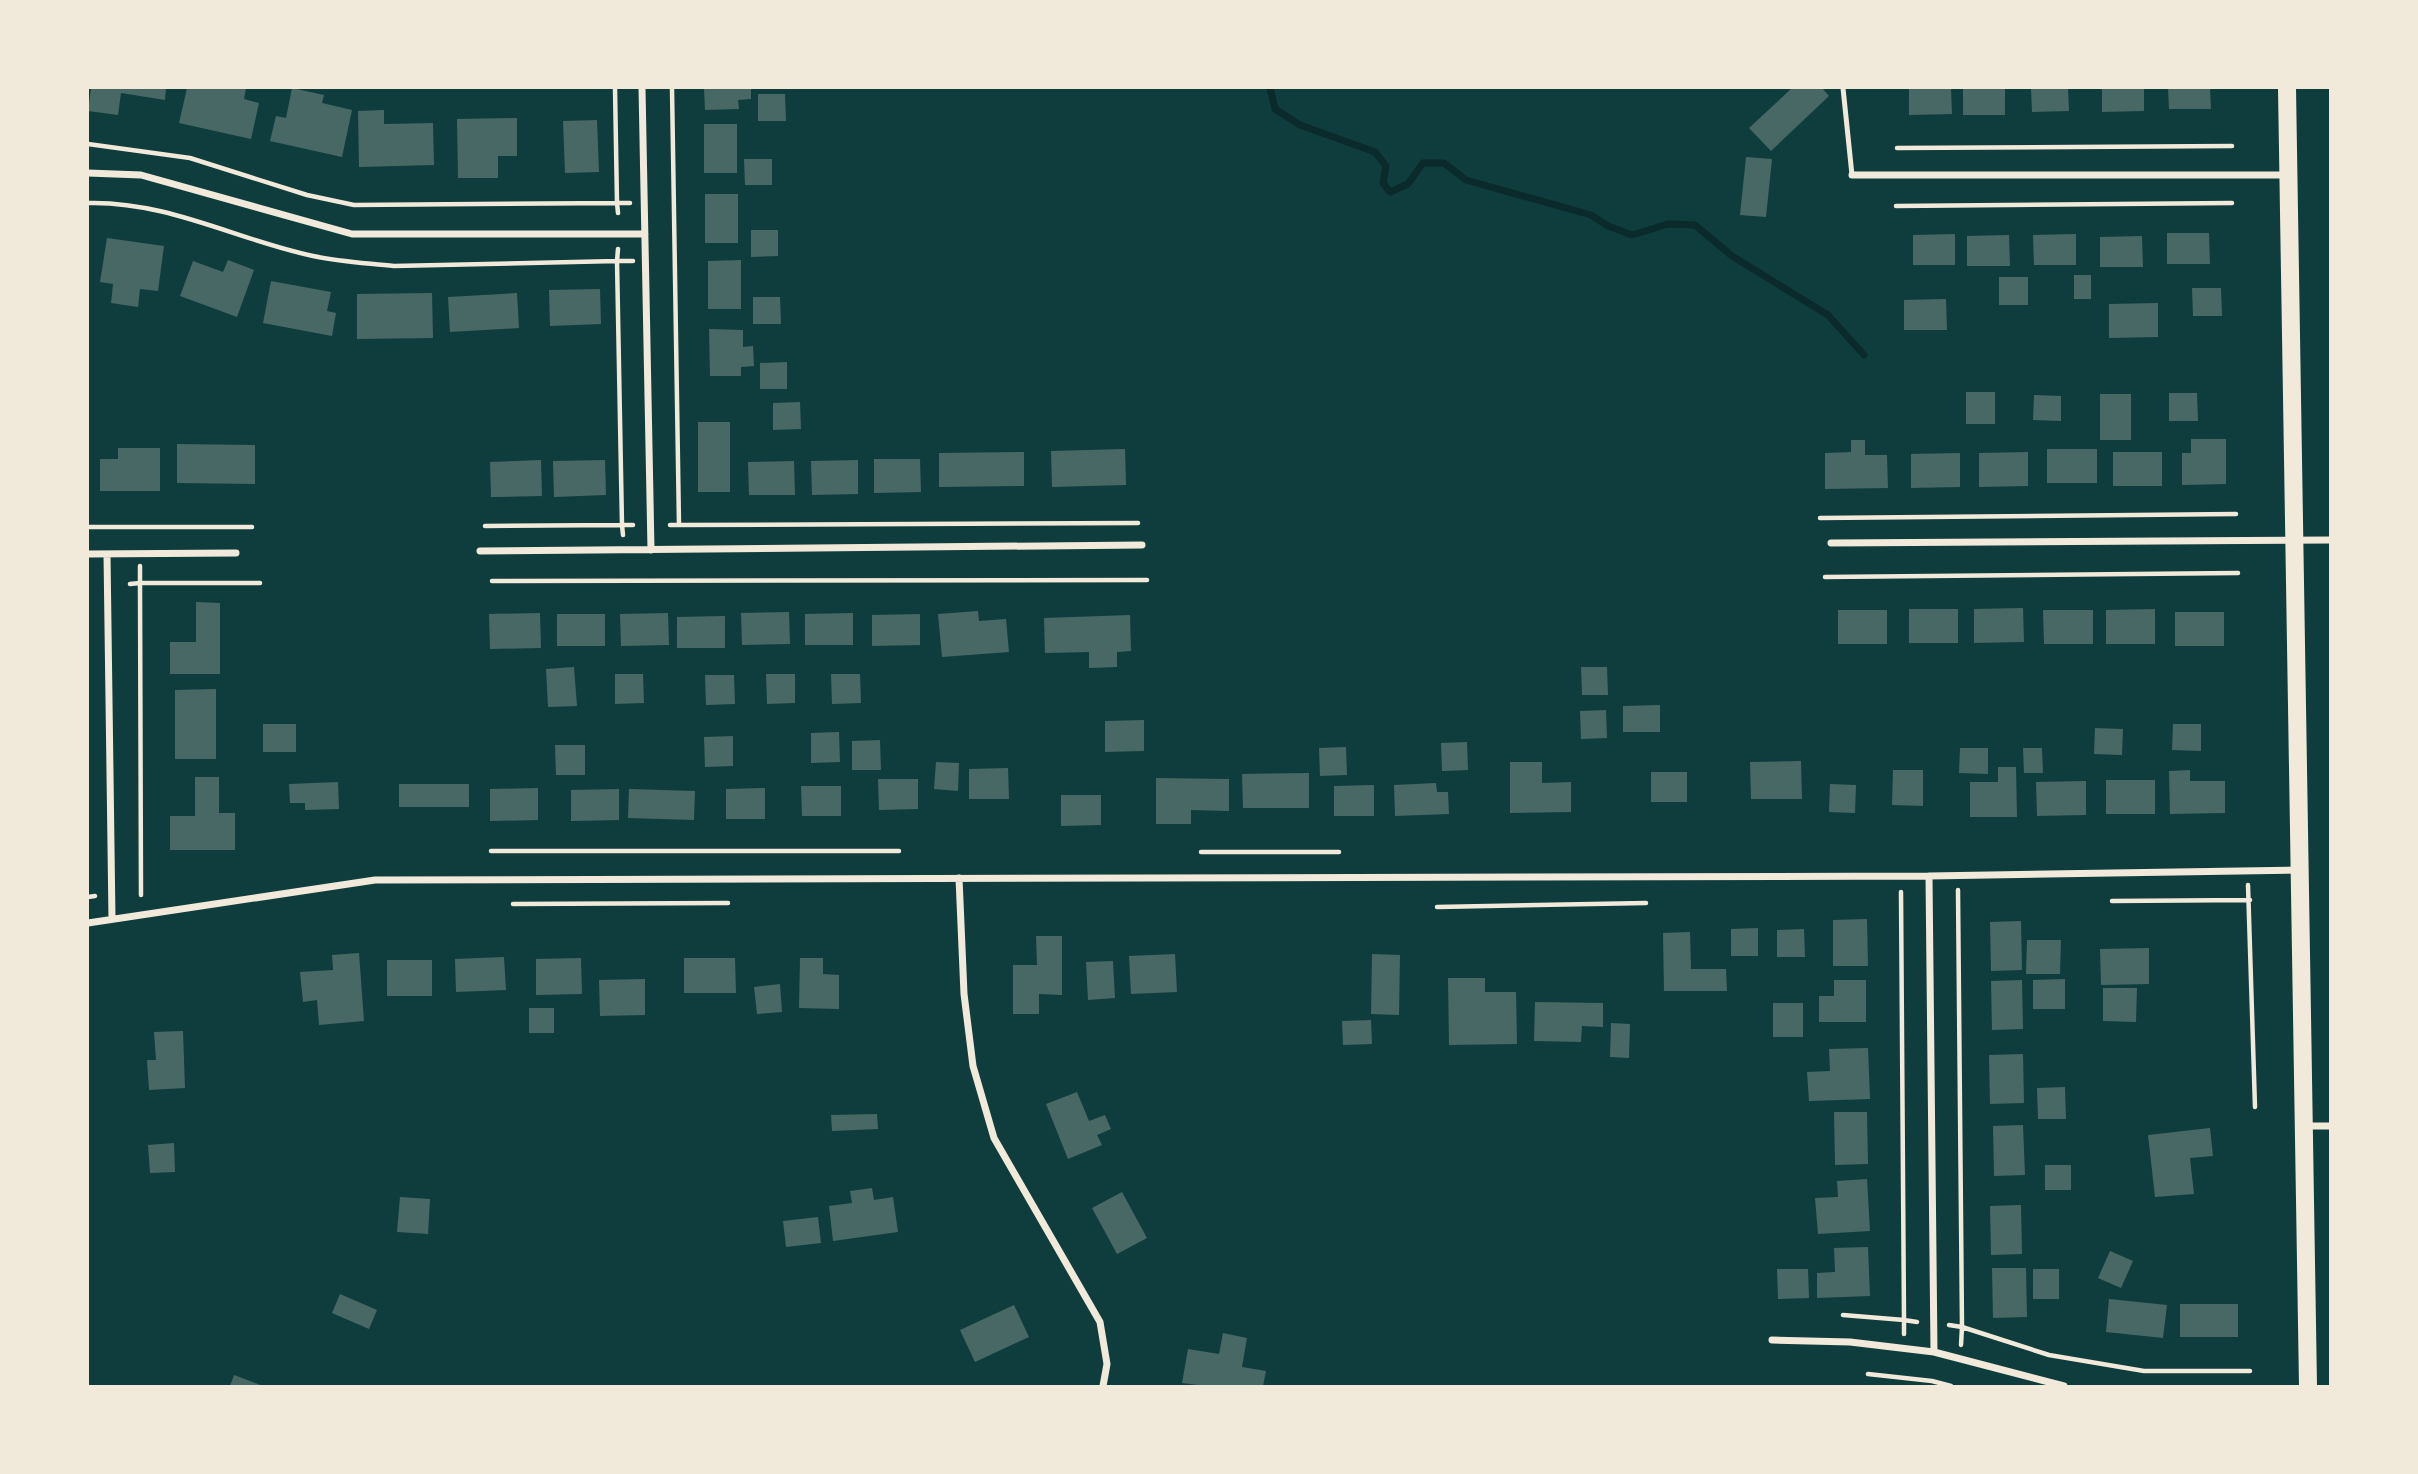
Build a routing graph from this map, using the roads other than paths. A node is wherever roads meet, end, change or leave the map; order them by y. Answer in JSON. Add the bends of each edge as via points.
{"nodes":[{"id":1,"x":642,"y":88,"type":"edge"},
{"id":2,"x":1843,"y":88,"type":"edge"},
{"id":3,"x":2287,"y":88,"type":"edge"},
{"id":4,"x":88,"y":173,"type":"edge"},
{"id":5,"x":1852,"y":174,"type":"joint"},
{"id":6,"x":2289,"y":175,"type":"junction"},
{"id":7,"x":645,"y":234,"type":"junction"},
{"id":8,"x":2294,"y":539,"type":"junction"},
{"id":9,"x":2330,"y":540,"type":"edge"},
{"id":10,"x":1831,"y":543,"type":"dead end"},
{"id":11,"x":1142,"y":545,"type":"dead end"},
{"id":12,"x":651,"y":550,"type":"junction"},
{"id":13,"x":481,"y":551,"type":"dead end"},
{"id":14,"x":236,"y":553,"type":"dead end"},
{"id":15,"x":88,"y":554,"type":"edge"},
{"id":16,"x":107,"y":554,"type":"junction"},
{"id":17,"x":2301,"y":870,"type":"junction"},
{"id":18,"x":1930,"y":876,"type":"junction"},
{"id":19,"x":959,"y":878,"type":"junction"},
{"id":20,"x":112,"y":919,"type":"junction"},
{"id":21,"x":88,"y":923,"type":"edge"},
{"id":22,"x":2304,"y":1126,"type":"junction"},
{"id":23,"x":2330,"y":1126,"type":"edge"},
{"id":24,"x":1772,"y":1340,"type":"dead end"},
{"id":25,"x":1934,"y":1352,"type":"junction"},
{"id":26,"x":1103,"y":1387,"type":"edge"},
{"id":27,"x":2064,"y":1387,"type":"edge"},
{"id":28,"x":2308,"y":1387,"type":"edge"}],
"edges":[{"from":1,"to":7,"type":"street"},
{"from":2,"to":5,"type":"lane"},
{"from":3,"to":6,"type":"main road"},
{"from":4,"to":7,"type":"street","via":[[141,175],[352,234]]},
{"from":5,"to":6,"type":"street"},
{"from":6,"to":8,"type":"main road"},
{"from":7,"to":12,"type":"street"},
{"from":8,"to":9,"type":"street"},
{"from":8,"to":10,"type":"street"},
{"from":8,"to":17,"type":"main road"},
{"from":11,"to":12,"type":"street"},
{"from":12,"to":13,"type":"street"},
{"from":14,"to":16,"type":"street"},
{"from":15,"to":16,"type":"street"},
{"from":16,"to":20,"type":"street"},
{"from":17,"to":18,"type":"street"},
{"from":17,"to":22,"type":"main road"},
{"from":18,"to":19,"type":"street"},
{"from":18,"to":25,"type":"street"},
{"from":19,"to":20,"type":"street","via":[[375,880]]},
{"from":19,"to":26,"type":"street","via":[[964,994],[973,1066],[994,1138],[1100,1322],[1107,1364]]},
{"from":20,"to":21,"type":"street"},
{"from":22,"to":23,"type":"street"},
{"from":22,"to":28,"type":"main road"},
{"from":24,"to":25,"type":"street","via":[[1850,1342]]},
{"from":25,"to":27,"type":"street"}]}
